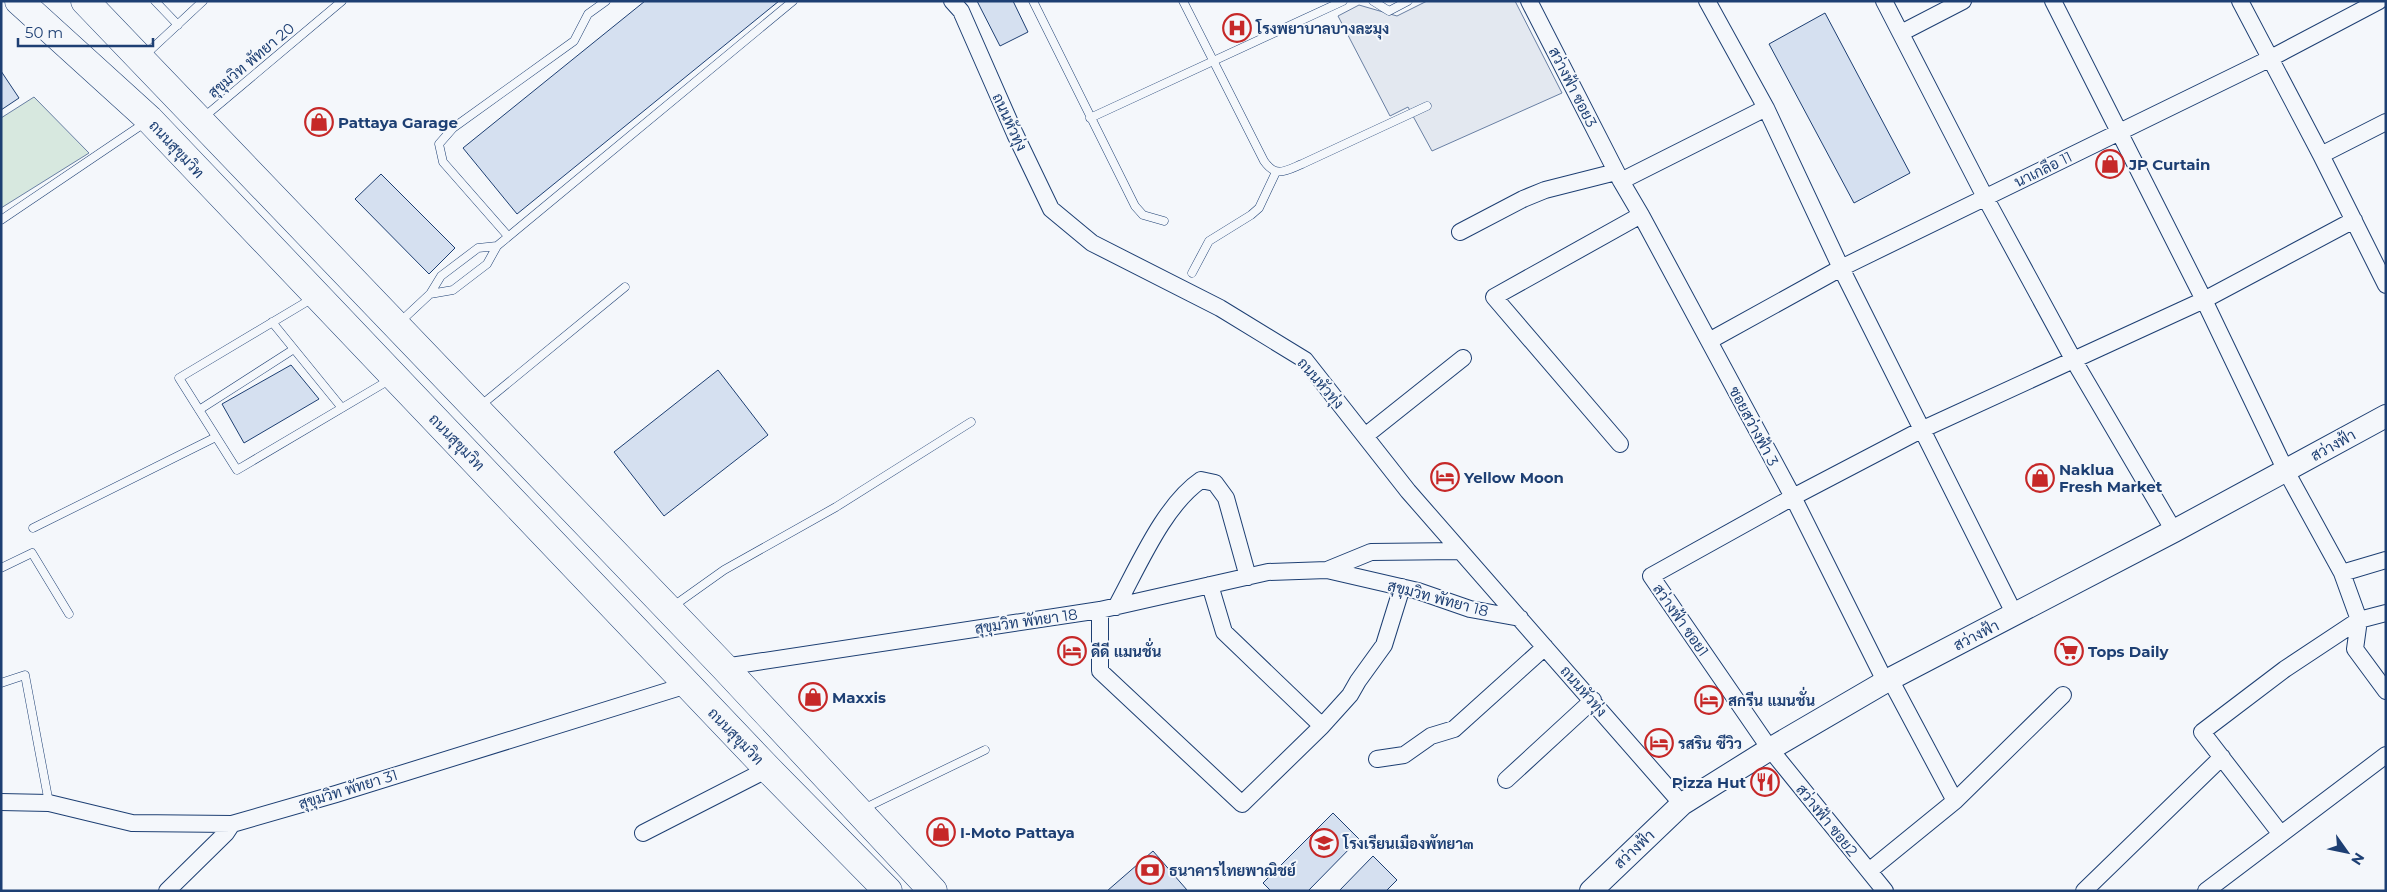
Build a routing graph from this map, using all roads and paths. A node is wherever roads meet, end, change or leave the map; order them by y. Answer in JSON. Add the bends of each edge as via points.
{"nodes":[{"id":1,"x":19,"y":1,"type":"edge"},
{"id":2,"x":85,"y":1,"type":"edge"},
{"id":3,"x":155,"y":1,"type":"edge"},
{"id":4,"x":203,"y":1,"type":"edge"},
{"id":5,"x":342,"y":1,"type":"edge"},
{"id":6,"x":606,"y":1,"type":"edge"},
{"id":7,"x":793,"y":1,"type":"edge"},
{"id":8,"x":952,"y":1,"type":"edge"},
{"id":9,"x":1033,"y":1,"type":"edge"},
{"id":10,"x":1183,"y":1,"type":"edge"},
{"id":11,"x":1344,"y":1,"type":"edge"},
{"id":12,"x":1373,"y":1,"type":"edge"},
{"id":13,"x":1408,"y":1,"type":"edge"},
{"id":14,"x":1529,"y":1,"type":"edge"},
{"id":15,"x":1706,"y":1,"type":"edge"},
{"id":16,"x":1884,"y":1,"type":"edge"},
{"id":17,"x":1963,"y":1,"type":"edge"},
{"id":18,"x":2053,"y":1,"type":"edge"},
{"id":19,"x":2240,"y":1,"type":"edge"},
{"id":20,"x":2379,"y":1,"type":"edge"},
{"id":21,"x":178,"y":25,"type":"junction"},
{"id":22,"x":1901,"y":33,"type":"junction"},
{"id":23,"x":2269,"y":59,"type":"junction"},
{"id":24,"x":140,"y":60,"type":"junction"},
{"id":25,"x":1213,"y":60,"type":"junction"},
{"id":26,"x":1427,"y":106,"type":"dead end"},
{"id":27,"x":1766,"y":108,"type":"junction"},
{"id":28,"x":1090,"y":118,"type":"junction"},
{"id":29,"x":149,"y":119,"type":"junction"},
{"id":30,"x":200,"y":121,"type":"junction"},
{"id":31,"x":2386,"y":122,"type":"edge"},
{"id":32,"x":2120,"y":132,"type":"junction"},
{"id":33,"x":2321,"y":155,"type":"junction"},
{"id":34,"x":1276,"y":172,"type":"junction"},
{"id":35,"x":1618,"y":177,"type":"junction"},
{"id":36,"x":1985,"y":196,"type":"junction"},
{"id":37,"x":1641,"y":215,"type":"junction"},
{"id":38,"x":1,"y":220,"type":"edge"},
{"id":39,"x":2354,"y":220,"type":"junction"},
{"id":40,"x":1164,"y":221,"type":"dead end"},
{"id":41,"x":1460,"y":232,"type":"dead end"},
{"id":42,"x":508,"y":236,"type":"junction"},
{"id":43,"x":498,"y":246,"type":"junction"},
{"id":44,"x":1841,"y":268,"type":"junction"},
{"id":45,"x":1192,"y":273,"type":"dead end"},
{"id":46,"x":2386,"y":285,"type":"edge"},
{"id":47,"x":625,"y":287,"type":"dead end"},
{"id":48,"x":430,"y":294,"type":"junction"},
{"id":49,"x":316,"y":296,"type":"junction"},
{"id":50,"x":2204,"y":300,"type":"junction"},
{"id":51,"x":272,"y":322,"type":"junction"},
{"id":52,"x":397,"y":326,"type":"junction"},
{"id":53,"x":1709,"y":341,"type":"junction"},
{"id":54,"x":294,"y":349,"type":"junction"},
{"id":55,"x":1464,"y":358,"type":"dead end"},
{"id":56,"x":2073,"y":359,"type":"junction"},
{"id":57,"x":395,"y":377,"type":"junction"},
{"id":58,"x":342,"y":408,"type":"junction"},
{"id":59,"x":476,"y":409,"type":"junction"},
{"id":60,"x":199,"y":410,"type":"junction"},
{"id":61,"x":2386,"y":416,"type":"edge"},
{"id":62,"x":971,"y":422,"type":"dead end"},
{"id":63,"x":1921,"y":430,"type":"junction"},
{"id":64,"x":1365,"y":436,"type":"junction"},
{"id":65,"x":216,"y":437,"type":"junction"},
{"id":66,"x":1620,"y":444,"type":"dead end"},
{"id":67,"x":2286,"y":471,"type":"junction"},
{"id":68,"x":1792,"y":497,"type":"junction"},
{"id":69,"x":33,"y":528,"type":"dead end"},
{"id":70,"x":2174,"y":532,"type":"junction"},
{"id":71,"x":1460,"y":551,"type":"junction"},
{"id":72,"x":2386,"y":560,"type":"edge"},
{"id":73,"x":1,"y":568,"type":"edge"},
{"id":74,"x":1327,"y":570,"type":"junction"},
{"id":75,"x":2342,"y":573,"type":"junction"},
{"id":76,"x":1248,"y":577,"type":"junction"},
{"id":77,"x":1210,"y":585,"type":"junction"},
{"id":78,"x":1402,"y":587,"type":"junction"},
{"id":79,"x":1108,"y":609,"type":"junction"},
{"id":80,"x":668,"y":610,"type":"junction"},
{"id":81,"x":2386,"y":613,"type":"edge"},
{"id":82,"x":69,"y":614,"type":"dead end"},
{"id":83,"x":2015,"y":615,"type":"junction"},
{"id":84,"x":1520,"y":618,"type":"junction"},
{"id":85,"x":2359,"y":620,"type":"junction"},
{"id":86,"x":1545,"y":646,"type":"junction"},
{"id":87,"x":724,"y":667,"type":"junction"},
{"id":88,"x":1888,"y":681,"type":"junction"},
{"id":89,"x":1,"y":683,"type":"edge"},
{"id":90,"x":687,"y":685,"type":"junction"},
{"id":91,"x":2386,"y":691,"type":"edge"},
{"id":92,"x":2063,"y":695,"type":"dead end"},
{"id":93,"x":1593,"y":700,"type":"junction"},
{"id":94,"x":1322,"y":726,"type":"junction"},
{"id":95,"x":1770,"y":749,"type":"junction"},
{"id":96,"x":986,"y":750,"type":"dead end"},
{"id":97,"x":2386,"y":755,"type":"edge"},
{"id":98,"x":2222,"y":757,"type":"junction"},
{"id":99,"x":1377,"y":759,"type":"dead end"},
{"id":100,"x":768,"y":770,"type":"junction"},
{"id":101,"x":1506,"y":780,"type":"dead end"},
{"id":102,"x":1955,"y":801,"type":"junction"},
{"id":103,"x":1,"y":802,"type":"edge"},
{"id":104,"x":49,"y":803,"type":"junction"},
{"id":105,"x":1682,"y":804,"type":"junction"},
{"id":106,"x":859,"y":811,"type":"junction"},
{"id":107,"x":232,"y":824,"type":"junction"},
{"id":108,"x":643,"y":833,"type":"dead end"},
{"id":109,"x":2280,"y":833,"type":"junction"},
{"id":110,"x":1869,"y":871,"type":"junction"},
{"id":111,"x":167,"y":891,"type":"edge"},
{"id":112,"x":888,"y":891,"type":"edge"},
{"id":113,"x":933,"y":891,"type":"edge"},
{"id":114,"x":1591,"y":891,"type":"edge"},
{"id":115,"x":1885,"y":891,"type":"edge"},
{"id":116,"x":2084,"y":891,"type":"edge"},
{"id":117,"x":2206,"y":891,"type":"edge"}],
"edges":[{"from":1,"to":29,"type":"highway","name":"ถนนสุขุมวิท"},
{"from":2,"to":24,"type":"highway"},
{"from":3,"to":21,"type":"lane"},
{"from":4,"to":21,"type":"lane"},
{"from":5,"to":30,"type":"lane","name":"สุขุมวิท พัทยา 20"},
{"from":6,"to":42,"type":"lane","via":[[588,14],[574,42],[453,128],[439,144],[443,162]]},
{"from":7,"to":42,"type":"lane"},
{"from":8,"to":64,"type":"street","name":"ถนนหัวทุ่ง","via":[[960,11],[1051,209],[1092,242],[1220,308],[1305,360]]},
{"from":9,"to":28,"type":"lane"},
{"from":10,"to":25,"type":"lane"},
{"from":11,"to":25,"type":"lane"},
{"from":12,"to":13,"type":"lane","via":[[1389,11]]},
{"from":14,"to":35,"type":"street","name":"สว่างฟ้า ซอย3"},
{"from":15,"to":27,"type":"street"},
{"from":16,"to":22,"type":"street"},
{"from":17,"to":22,"type":"street"},
{"from":18,"to":32,"type":"street"},
{"from":19,"to":23,"type":"street"},
{"from":20,"to":23,"type":"street","name":"นาเกลือ 11"},
{"from":21,"to":24,"type":"lane"},
{"from":22,"to":36,"type":"street"},
{"from":23,"to":32,"type":"street","name":"นาเกลือ 11"},
{"from":23,"to":33,"type":"street"},
{"from":24,"to":30,"type":"highway"},
{"from":25,"to":28,"type":"lane"},
{"from":25,"to":34,"type":"lane","via":[[1264,160]]},
{"from":26,"to":34,"type":"lane","via":[[1302,164]]},
{"from":27,"to":35,"type":"street"},
{"from":27,"to":44,"type":"street"},
{"from":28,"to":40,"type":"lane","via":[[1139,212]]},
{"from":29,"to":38,"type":"lane"},
{"from":29,"to":49,"type":"highway","name":"ถนนสุขุมวิท"},
{"from":30,"to":52,"type":"highway"},
{"from":31,"to":33,"type":"street"},
{"from":32,"to":36,"type":"street","name":"นาเกลือ 11"},
{"from":32,"to":50,"type":"street"},
{"from":33,"to":39,"type":"street"},
{"from":34,"to":45,"type":"lane","via":[[1259,208],[1209,241]]},
{"from":35,"to":37,"type":"street","name":"ซอยสว่างฟ้า 3"},
{"from":35,"to":41,"type":"street","via":[[1545,190]]},
{"from":36,"to":44,"type":"street","name":"นาเกลือ 11"},
{"from":36,"to":56,"type":"street"},
{"from":37,"to":53,"type":"street","name":"ซอยสว่างฟ้า 3"},
{"from":37,"to":66,"type":"street","via":[[1494,298]]},
{"from":39,"to":46,"type":"street"},
{"from":39,"to":50,"type":"street"},
{"from":42,"to":43,"type":"lane"},
{"from":43,"to":48,"type":"lane","via":[[487,264],[453,290]]},
{"from":43,"to":48,"type":"lane","via":[[478,248],[441,276]]},
{"from":44,"to":53,"type":"street","name":"นาเกลือ 11"},
{"from":44,"to":63,"type":"street"},
{"from":47,"to":59,"type":"lane"},
{"from":48,"to":52,"type":"lane"},
{"from":49,"to":51,"type":"lane"},
{"from":49,"to":57,"type":"highway","name":"ถนนสุขุมวิท"},
{"from":50,"to":56,"type":"street"},
{"from":50,"to":67,"type":"street"},
{"from":51,"to":54,"type":"lane"},
{"from":51,"to":60,"type":"lane","via":[[179,378]]},
{"from":52,"to":59,"type":"highway"},
{"from":53,"to":68,"type":"street","name":"ซอยสว่างฟ้า 3"},
{"from":54,"to":58,"type":"lane"},
{"from":54,"to":60,"type":"lane"},
{"from":55,"to":64,"type":"street"},
{"from":56,"to":63,"type":"street"},
{"from":56,"to":70,"type":"street"},
{"from":57,"to":58,"type":"lane"},
{"from":57,"to":90,"type":"highway","name":"ถนนสุขุมวิท"},
{"from":58,"to":65,"type":"lane","via":[[237,470]]},
{"from":59,"to":80,"type":"highway"},
{"from":60,"to":65,"type":"lane"},
{"from":61,"to":67,"type":"street","name":"สว่างฟ้า"},
{"from":62,"to":80,"type":"lane","via":[[836,507],[724,570]]},
{"from":63,"to":68,"type":"street"},
{"from":63,"to":83,"type":"street"},
{"from":64,"to":71,"type":"street","name":"ถนนหัวทุ่ง"},
{"from":65,"to":69,"type":"lane"},
{"from":67,"to":70,"type":"street","name":"สว่างฟ้า"},
{"from":67,"to":75,"type":"street"},
{"from":68,"to":88,"type":"street","name":"ซอยสว่างฟ้า 3"},
{"from":68,"to":95,"type":"street","name":"สว่างฟ้า ซอย1","via":[[1651,576]]},
{"from":70,"to":83,"type":"street","name":"สว่างฟ้า"},
{"from":71,"to":74,"type":"street","name":"สุขุมวิท พัทยา 18","via":[[1371,552]]},
{"from":71,"to":84,"type":"street","name":"ถนนหัวทุ่ง"},
{"from":72,"to":75,"type":"street"},
{"from":73,"to":82,"type":"lane","via":[[32,553]]},
{"from":74,"to":76,"type":"street","name":"สุขุมวิท พัทยา 18","via":[[1268,572]]},
{"from":74,"to":78,"type":"street","name":"สุขุมวิท พัทยา 18"},
{"from":75,"to":85,"type":"street"},
{"from":76,"to":77,"type":"street","name":"สุขุมวิท พัทยา 18"},
{"from":76,"to":79,"type":"street","via":[[1226,498],[1215,483],[1201,480],[1187,490],[1171,510]]},
{"from":77,"to":79,"type":"street","name":"สุขุมวิท พัทยา 18"},
{"from":77,"to":94,"type":"street","via":[[1224,632]]},
{"from":78,"to":84,"type":"street","name":"สุขุมวิท พัทยา 18","via":[[1470,609]]},
{"from":78,"to":94,"type":"street","via":[[1384,645],[1350,696]]},
{"from":79,"to":87,"type":"street","name":"สุขุมวิท พัทยา 18"},
{"from":79,"to":94,"type":"street","via":[[1100,671],[1242,804]]},
{"from":80,"to":87,"type":"highway"},
{"from":81,"to":85,"type":"street"},
{"from":83,"to":88,"type":"street","name":"สว่างฟ้า"},
{"from":84,"to":86,"type":"street","name":"ถนนหัวทุ่ง"},
{"from":85,"to":91,"type":"street","via":[[2355,649]]},
{"from":85,"to":98,"type":"street","via":[[2285,669],[2202,732]]},
{"from":86,"to":93,"type":"street","name":"ถนนหัวทุ่ง"},
{"from":86,"to":99,"type":"street","via":[[1454,729],[1431,736],[1404,755]]},
{"from":87,"to":106,"type":"highway"},
{"from":88,"to":95,"type":"street","name":"สว่างฟ้า"},
{"from":88,"to":102,"type":"street","name":"ซอยสว่างฟ้า 3"},
{"from":89,"to":104,"type":"lane","via":[[25,675]]},
{"from":90,"to":100,"type":"highway","name":"ถนนสุขุมวิท"},
{"from":90,"to":107,"type":"street","name":"สุขุมวิท พัทยา 31"},
{"from":92,"to":102,"type":"street"},
{"from":93,"to":101,"type":"street"},
{"from":93,"to":105,"type":"street","name":"ถนนหัวทุ่ง"},
{"from":95,"to":105,"type":"street","name":"สว่างฟ้า"},
{"from":95,"to":110,"type":"street","name":"สว่างฟ้า ซอย2"},
{"from":96,"to":106,"type":"lane"},
{"from":97,"to":109,"type":"street"},
{"from":98,"to":109,"type":"street"},
{"from":98,"to":116,"type":"street"},
{"from":100,"to":108,"type":"street"},
{"from":100,"to":112,"type":"highway","name":"ถนนสุขุมวิท"},
{"from":102,"to":110,"type":"street"},
{"from":103,"to":104,"type":"street","name":"สุขุมวิท พัทยา 31"},
{"from":104,"to":107,"type":"street","name":"สุขุมวิท พัทยา 31","via":[[132,823]]},
{"from":105,"to":114,"type":"street","name":"สว่างฟ้า"},
{"from":106,"to":113,"type":"highway"},
{"from":107,"to":111,"type":"street"},
{"from":109,"to":117,"type":"street"},
{"from":110,"to":115,"type":"street","name":"สว่างฟ้า ซอย2"}]}
